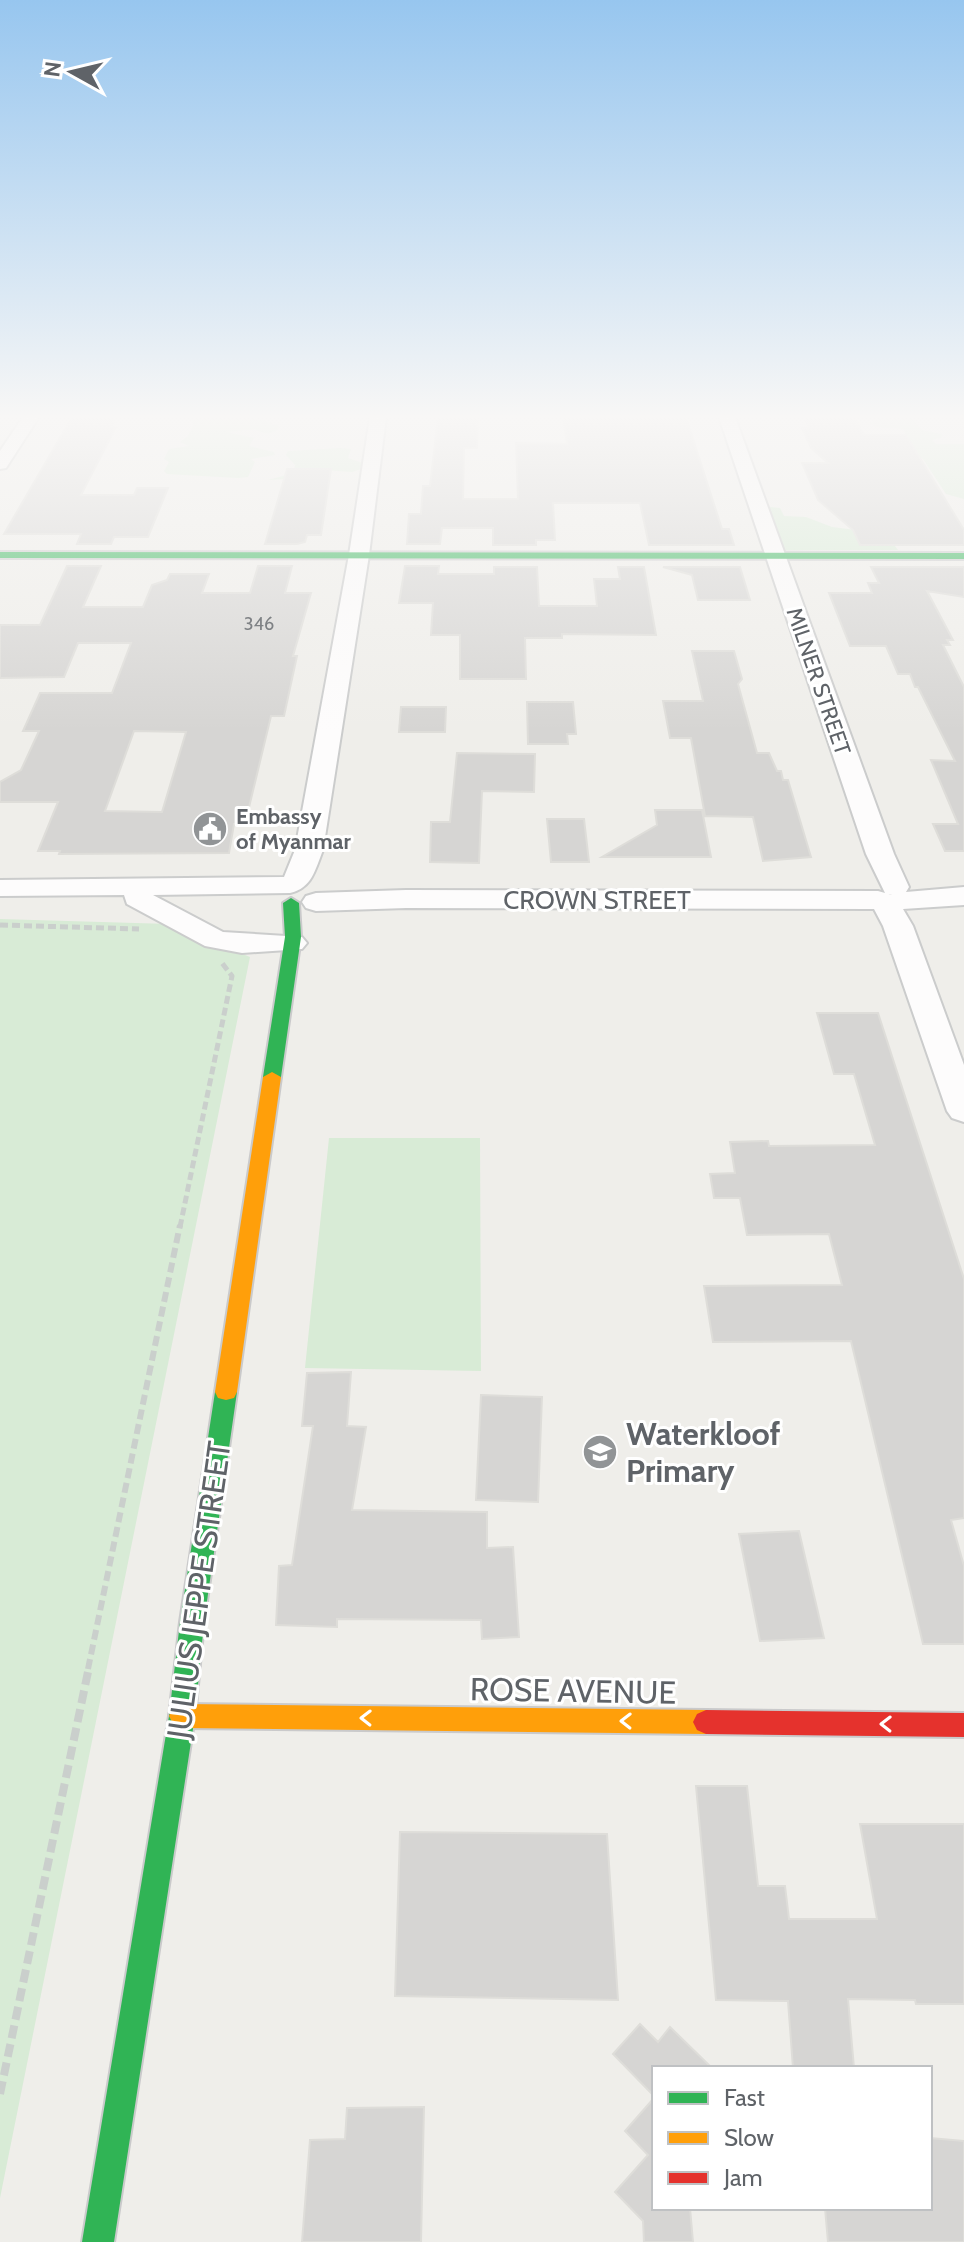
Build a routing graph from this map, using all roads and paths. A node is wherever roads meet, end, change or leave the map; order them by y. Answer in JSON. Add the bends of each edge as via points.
{"nodes":[{"id":1,"x":364,"y":522,"type":"edge"},
{"id":2,"x":763,"y":522,"type":"edge"},
{"id":3,"x":0,"y":555,"type":"edge"},
{"id":4,"x":359,"y":555,"type":"junction"},
{"id":5,"x":775,"y":555,"type":"junction"},
{"id":6,"x":964,"y":556,"type":"edge"},
{"id":7,"x":0,"y":888,"type":"edge"},
{"id":8,"x":138,"y":893,"type":"junction"},
{"id":9,"x":304,"y":893,"type":"junction"},
{"id":10,"x":957,"y":896,"type":"edge"},
{"id":11,"x":0,"y":898,"type":"edge"},
{"id":12,"x":889,"y":898,"type":"junction"},
{"id":13,"x":0,"y":925,"type":"edge"},
{"id":14,"x":149,"y":929,"type":"dead end"},
{"id":15,"x":293,"y":940,"type":"junction"},
{"id":16,"x":218,"y":957,"type":"dead end"},
{"id":17,"x":964,"y":1111,"type":"edge"},
{"id":18,"x":182,"y":1716,"type":"junction"},
{"id":19,"x":964,"y":1725,"type":"edge"},
{"id":20,"x":0,"y":2094,"type":"edge"},
{"id":21,"x":98,"y":2242,"type":"edge"}],
"edges":[{"from":1,"to":4,"type":"street","name":"JULIUS JEPPE STREET"},
{"from":2,"to":5,"type":"street","name":"MILNER STREET"},
{"from":3,"to":4,"type":"street"},
{"from":4,"to":5,"type":"street"},
{"from":4,"to":9,"type":"street","name":"JULIUS JEPPE STREET"},
{"from":5,"to":6,"type":"street"},
{"from":5,"to":12,"type":"street","name":"MILNER STREET","via":[[880,854]]},
{"from":7,"to":8,"type":"street","name":"CROWN STREET"},
{"from":8,"to":9,"type":"street","name":"CROWN STREET"},
{"from":8,"to":11,"type":"street","name":"CROWN STREET"},
{"from":8,"to":15,"type":"street","via":[[215,940]]},
{"from":9,"to":12,"type":"street","name":"CROWN STREET"},
{"from":9,"to":15,"type":"street","name":"JULIUS JEPPE STREET"},
{"from":10,"to":12,"type":"street","name":"CROWN STREET"},
{"from":12,"to":17,"type":"street","name":"MILNER STREET"},
{"from":13,"to":14,"type":"path"},
{"from":15,"to":18,"type":"street","name":"JULIUS JEPPE STREET"},
{"from":16,"to":20,"type":"path","via":[[232,976]]},
{"from":19,"to":18,"type":"street","name":"ROSE AVENUE","one_way":true},
{"from":18,"to":21,"type":"street","name":"JULIUS JEPPE STREET"}]}
